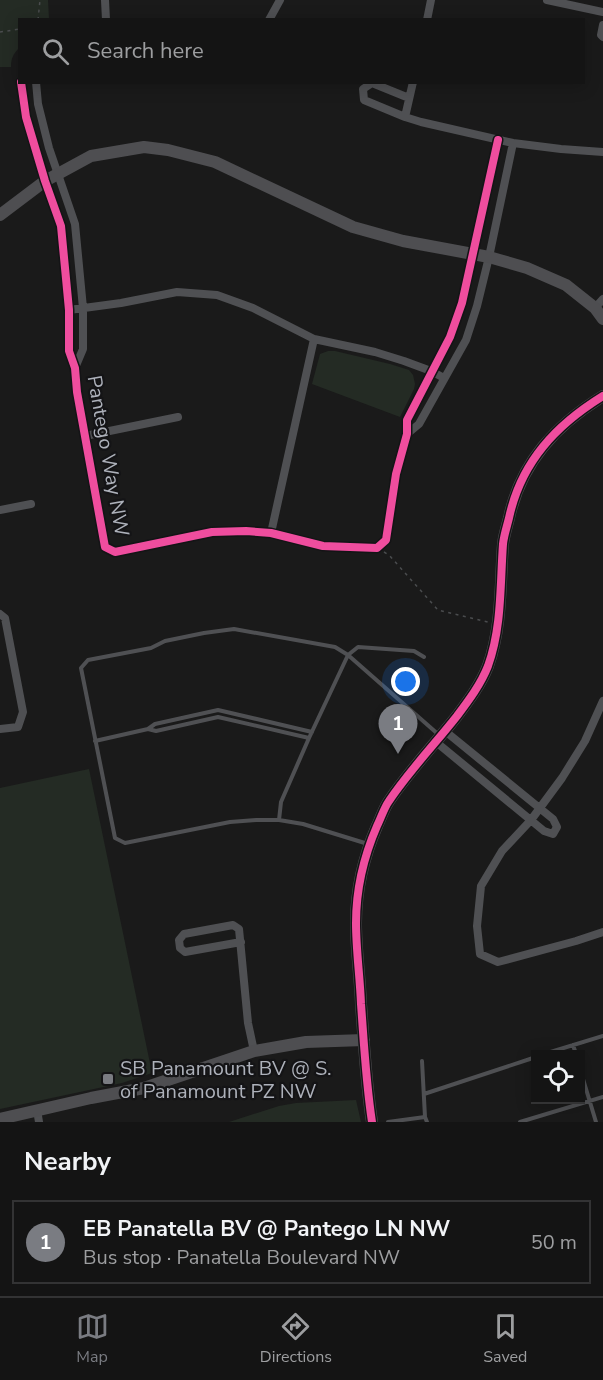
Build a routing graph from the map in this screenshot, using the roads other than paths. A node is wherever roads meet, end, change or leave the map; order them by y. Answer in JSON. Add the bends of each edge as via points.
{"nodes":[{"id":1,"x":105,"y":0,"type":"edge"},
{"id":2,"x":280,"y":0,"type":"edge"},
{"id":3,"x":431,"y":0,"type":"edge"},
{"id":4,"x":547,"y":0,"type":"edge"},
{"id":5,"x":603,"y":12,"type":"edge"},
{"id":6,"x":106,"y":18,"type":"edge"},
{"id":7,"x":270,"y":18,"type":"edge"},
{"id":8,"x":427,"y":18,"type":"edge"},
{"id":9,"x":603,"y":25,"type":"edge"},
{"id":10,"x":603,"y":37,"type":"edge"},
{"id":11,"x":21,"y":84,"type":"edge"},
{"id":12,"x":36,"y":84,"type":"edge"},
{"id":13,"x":370,"y":84,"type":"edge"},
{"id":14,"x":374,"y":84,"type":"edge"},
{"id":15,"x":412,"y":84,"type":"edge"},
{"id":16,"x":409,"y":98,"type":"junction"},
{"id":17,"x":405,"y":117,"type":"junction"},
{"id":18,"x":505,"y":142,"type":"junction"},
{"id":19,"x":603,"y":152,"type":"edge"},
{"id":20,"x":57,"y":174,"type":"junction"},
{"id":21,"x":45,"y":181,"type":"junction"},
{"id":22,"x":0,"y":215,"type":"edge"},
{"id":23,"x":473,"y":253,"type":"junction"},
{"id":24,"x":489,"y":257,"type":"junction"},
{"id":25,"x":599,"y":303,"type":"edge"},
{"id":26,"x":83,"y":308,"type":"junction"},
{"id":27,"x":69,"y":310,"type":"junction"},
{"id":28,"x":603,"y":319,"type":"edge"},
{"id":29,"x":314,"y":339,"type":"junction"},
{"id":30,"x":75,"y":368,"type":"junction"},
{"id":31,"x":431,"y":371,"type":"junction"},
{"id":32,"x":444,"y":378,"type":"junction"},
{"id":33,"x":603,"y":396,"type":"edge"},
{"id":34,"x":178,"y":417,"type":"dead end"},
{"id":35,"x":407,"y":434,"type":"junction"},
{"id":36,"x":85,"y":436,"type":"junction"},
{"id":37,"x":31,"y":504,"type":"dead end"},
{"id":38,"x":0,"y":510,"type":"edge"},
{"id":39,"x":271,"y":533,"type":"junction"},
{"id":40,"x":0,"y":614,"type":"edge"},
{"id":41,"x":348,"y":655,"type":"junction"},
{"id":42,"x":424,"y":657,"type":"dead end"},
{"id":43,"x":603,"y":701,"type":"edge"},
{"id":44,"x":0,"y":729,"type":"edge"},
{"id":45,"x":148,"y":729,"type":"junction"},
{"id":46,"x":312,"y":732,"type":"junction"},
{"id":47,"x":441,"y":736,"type":"junction"},
{"id":48,"x":309,"y":738,"type":"junction"},
{"id":49,"x":95,"y":741,"type":"junction"},
{"id":50,"x":539,"y":809,"type":"junction"},
{"id":51,"x":279,"y":820,"type":"junction"},
{"id":52,"x":531,"y":820,"type":"junction"},
{"id":53,"x":369,"y":845,"type":"junction"},
{"id":54,"x":603,"y":932,"type":"edge"},
{"id":55,"x":241,"y":942,"type":"junction"},
{"id":56,"x":603,"y":1036,"type":"edge"},
{"id":57,"x":364,"y":1040,"type":"junction"},
{"id":58,"x":573,"y":1045,"type":"junction"},
{"id":59,"x":557,"y":1050,"type":"edge"},
{"id":60,"x":575,"y":1050,"type":"edge"},
{"id":61,"x":254,"y":1051,"type":"junction"},
{"id":62,"x":531,"y":1059,"type":"edge"},
{"id":63,"x":422,"y":1061,"type":"dead end"},
{"id":64,"x":585,"y":1085,"type":"edge"},
{"id":65,"x":424,"y":1094,"type":"junction"},
{"id":66,"x":603,"y":1097,"type":"edge"},
{"id":67,"x":590,"y":1101,"type":"junction"},
{"id":68,"x":38,"y":1116,"type":"edge"},
{"id":69,"x":0,"y":1119,"type":"edge"},
{"id":70,"x":426,"y":1119,"type":"edge"},
{"id":71,"x":372,"y":1122,"type":"edge"},
{"id":72,"x":388,"y":1122,"type":"edge"},
{"id":73,"x":520,"y":1122,"type":"edge"},
{"id":74,"x":596,"y":1122,"type":"edge"}],
"edges":[{"from":1,"to":6,"type":"street"},
{"from":2,"to":7,"type":"street"},
{"from":3,"to":8,"type":"street"},
{"from":4,"to":5,"type":"street"},
{"from":9,"to":10,"type":"street"},
{"from":11,"to":21,"type":"street","name":"Pantego Way NW","via":[[26,117]]},
{"from":12,"to":20,"type":"street","name":"Pantego Way NW"},
{"from":13,"to":17,"type":"street","via":[[363,89],[364,100]]},
{"from":14,"to":16,"type":"street"},
{"from":15,"to":16,"type":"street"},
{"from":16,"to":17,"type":"street"},
{"from":17,"to":18,"type":"street"},
{"from":18,"to":19,"type":"street"},
{"from":18,"to":23,"type":"street"},
{"from":18,"to":24,"type":"street"},
{"from":20,"to":21,"type":"street"},
{"from":20,"to":23,"type":"street","via":[[91,156],[144,147],[168,150],[216,162],[353,227],[403,241]]},
{"from":20,"to":26,"type":"street","name":"Pantego Way NW","via":[[75,224]]},
{"from":21,"to":22,"type":"street"},
{"from":21,"to":27,"type":"street","name":"Pantego Way NW","via":[[61,226]]},
{"from":23,"to":24,"type":"street"},
{"from":23,"to":31,"type":"street","via":[[450,337]]},
{"from":24,"to":25,"type":"street","via":[[526,268]]},
{"from":24,"to":32,"type":"street","via":[[466,340]]},
{"from":25,"to":28,"type":"street"},
{"from":26,"to":27,"type":"street"},
{"from":26,"to":29,"type":"street","via":[[177,292],[217,295],[253,308]]},
{"from":26,"to":30,"type":"street","name":"Pantego Way NW","via":[[83,350]]},
{"from":27,"to":30,"type":"street","name":"Pantego Way NW","via":[[69,351]]},
{"from":29,"to":31,"type":"street","via":[[375,352]]},
{"from":29,"to":39,"type":"street"},
{"from":30,"to":36,"type":"street","name":"Pantego Way NW"},
{"from":31,"to":32,"type":"street"},
{"from":31,"to":35,"type":"street","via":[[407,420]]},
{"from":32,"to":35,"type":"street","via":[[419,423]]},
{"from":33,"to":47,"type":"street","via":[[581,409],[552,435],[531,461],[513,498],[504,541],[498,624],[487,667],[471,698]]},
{"from":34,"to":36,"type":"street"},
{"from":35,"to":39,"type":"street","name":"Pantego Way NW","via":[[396,474],[386,540],[377,548],[323,546]]},
{"from":36,"to":39,"type":"street","name":"Pantego Way NW","via":[[105,547],[115,552],[212,532]]},
{"from":37,"to":38,"type":"street"},
{"from":40,"to":44,"type":"street","via":[[23,712],[18,727]]},
{"from":41,"to":42,"type":"lane","via":[[358,647],[414,651]]},
{"from":41,"to":46,"type":"lane"},
{"from":41,"to":47,"type":"lane"},
{"from":41,"to":49,"type":"lane","via":[[335,647],[234,629],[88,660],[81,668]]},
{"from":43,"to":50,"type":"street","via":[[585,741]]},
{"from":45,"to":46,"type":"lane","via":[[218,710]]},
{"from":45,"to":48,"type":"lane","via":[[156,731],[218,717]]},
{"from":45,"to":49,"type":"lane"},
{"from":46,"to":48,"type":"lane"},
{"from":47,"to":50,"type":"street"},
{"from":47,"to":52,"type":"street"},
{"from":47,"to":53,"type":"street","via":[[388,803]]},
{"from":48,"to":51,"type":"lane","via":[[281,802]]},
{"from":49,"to":51,"type":"lane","via":[[115,838],[124,843],[230,822]]},
{"from":50,"to":52,"type":"street"},
{"from":50,"to":52,"type":"street","via":[[553,819],[557,827],[553,834]]},
{"from":51,"to":53,"type":"lane"},
{"from":52,"to":54,"type":"street","via":[[502,851],[481,886],[477,926],[480,954],[498,963]]},
{"from":53,"to":57,"type":"street","via":[[356,922]]},
{"from":55,"to":55,"type":"street","via":[[239,929],[233,925],[184,934],[179,940],[185,952]]},
{"from":55,"to":61,"type":"street"},
{"from":56,"to":58,"type":"lane"},
{"from":57,"to":61,"type":"street","via":[[306,1042]]},
{"from":57,"to":71,"type":"street"},
{"from":58,"to":59,"type":"lane"},
{"from":58,"to":60,"type":"lane"},
{"from":61,"to":68,"type":"street","via":[[144,1088]]},
{"from":62,"to":65,"type":"lane"},
{"from":63,"to":65,"type":"lane"},
{"from":64,"to":67,"type":"lane"},
{"from":65,"to":70,"type":"lane"},
{"from":66,"to":67,"type":"lane"},
{"from":67,"to":73,"type":"lane"},
{"from":67,"to":74,"type":"lane"},
{"from":68,"to":69,"type":"street"},
{"from":70,"to":72,"type":"lane"}]}
